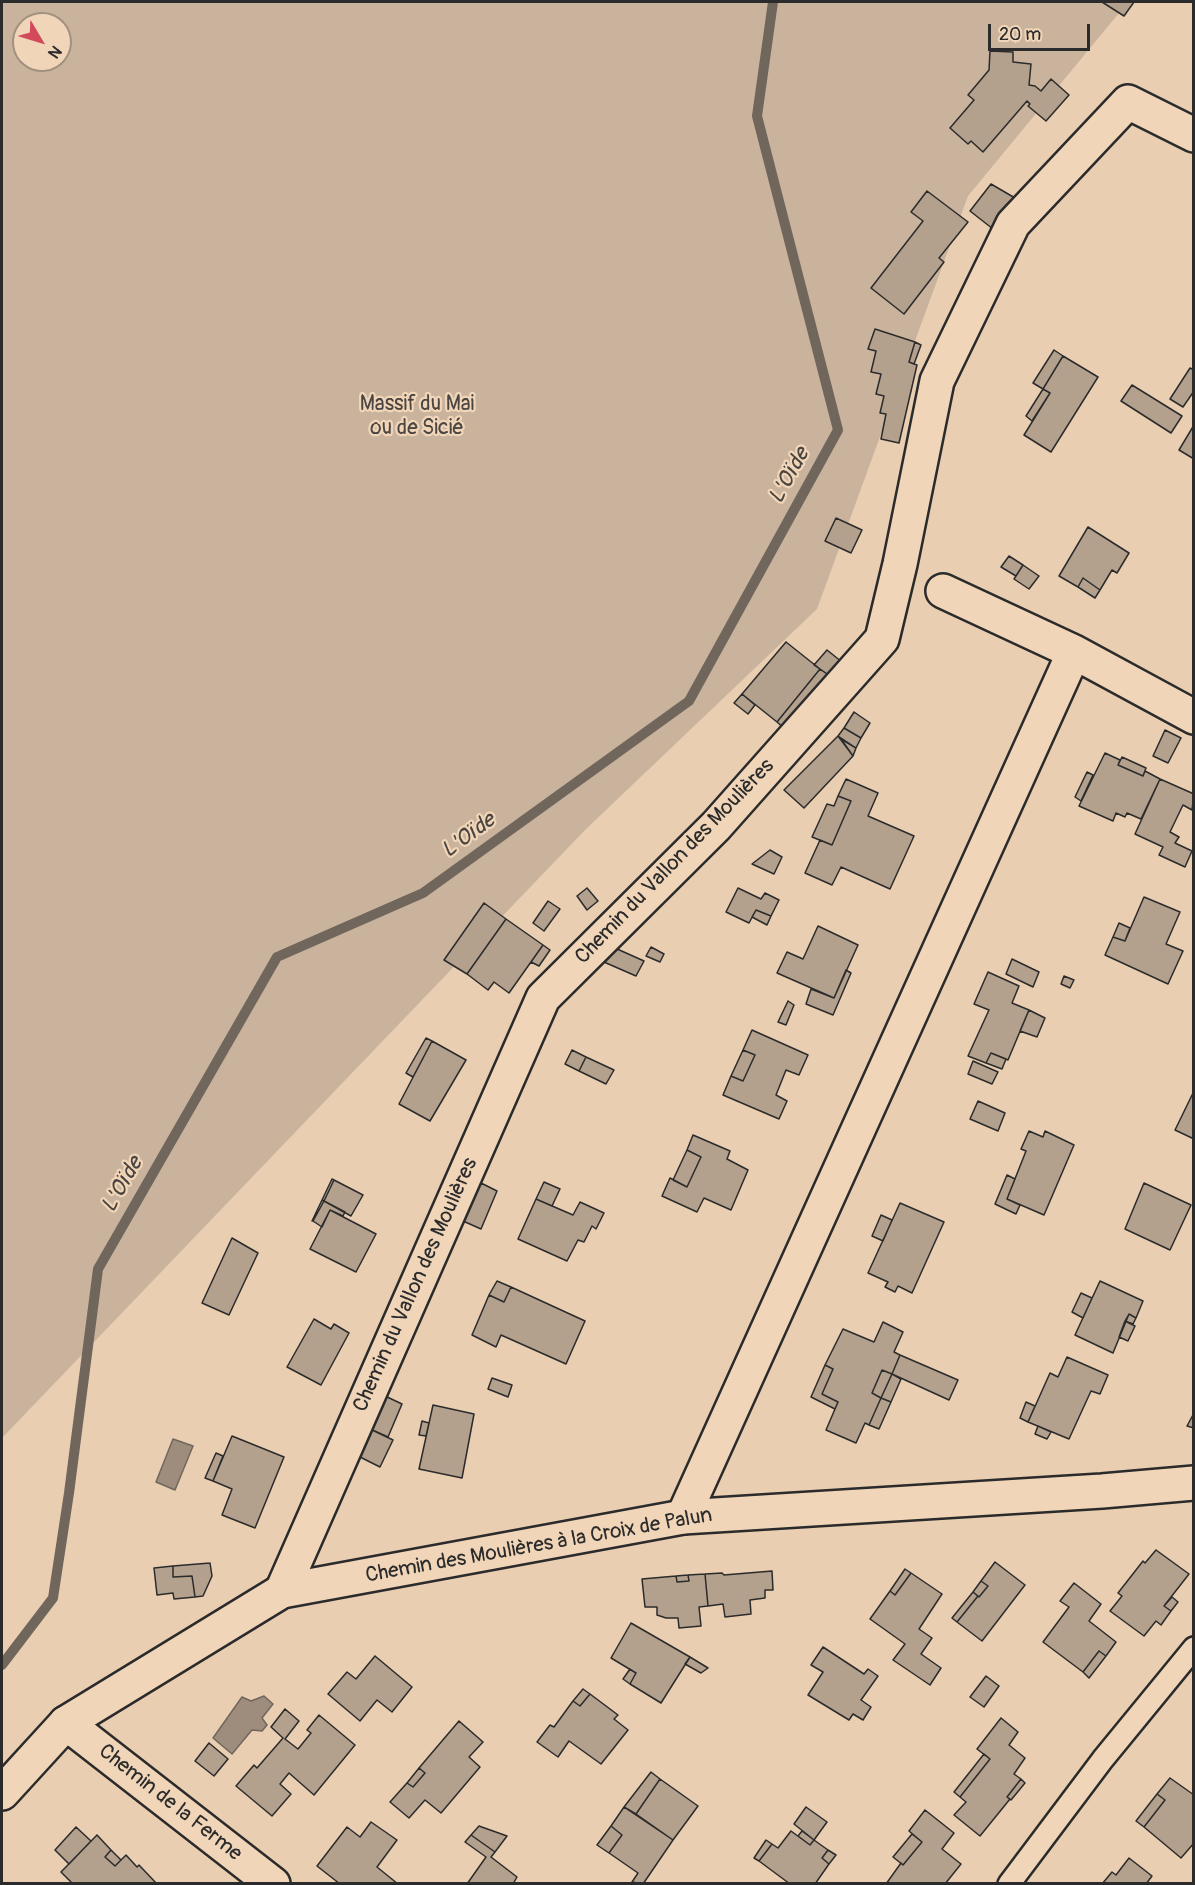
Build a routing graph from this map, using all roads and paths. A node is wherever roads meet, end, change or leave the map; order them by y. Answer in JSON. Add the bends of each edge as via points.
{"nodes":[{"id":1,"x":1194,"y":135,"type":"edge"},
{"id":2,"x":943,"y":591,"type":"dead end"},
{"id":3,"x":1074,"y":652,"type":"junction"},
{"id":4,"x":1194,"y":717,"type":"edge"},
{"id":5,"x":1194,"y":1483,"type":"edge"},
{"id":6,"x":683,"y":1517,"type":"junction"},
{"id":7,"x":282,"y":1591,"type":"junction"},
{"id":8,"x":1194,"y":1648,"type":"edge"},
{"id":9,"x":66,"y":1723,"type":"junction"},
{"id":10,"x":2,"y":1793,"type":"edge"},
{"id":11,"x":273,"y":1884,"type":"edge"},
{"id":12,"x":1009,"y":1884,"type":"edge"}],
"edges":[{"from":1,"to":7,"type":"street","name":"Chemin du Vallon des Moulières","via":[[1128,102],[1013,224],[937,381],[882,639],[717,826],[543,998]]},
{"from":2,"to":3,"type":"street"},
{"from":3,"to":4,"type":"street"},
{"from":3,"to":6,"type":"street"},
{"from":5,"to":6,"type":"street","name":"Chemin des Moulières à la Croix de Palun"},
{"from":6,"to":7,"type":"street","name":"Chemin des Moulières à la Croix de Palun"},
{"from":7,"to":9,"type":"street","name":"Chemin des Moulières à la Croix de Palun"},
{"from":8,"to":12,"type":"lane","via":[[1103,1759]]},
{"from":9,"to":10,"type":"street","name":"Chemin des Moulières à la Croix de Palun"},
{"from":9,"to":11,"type":"street","name":"Chemin de la Ferme"}]}
